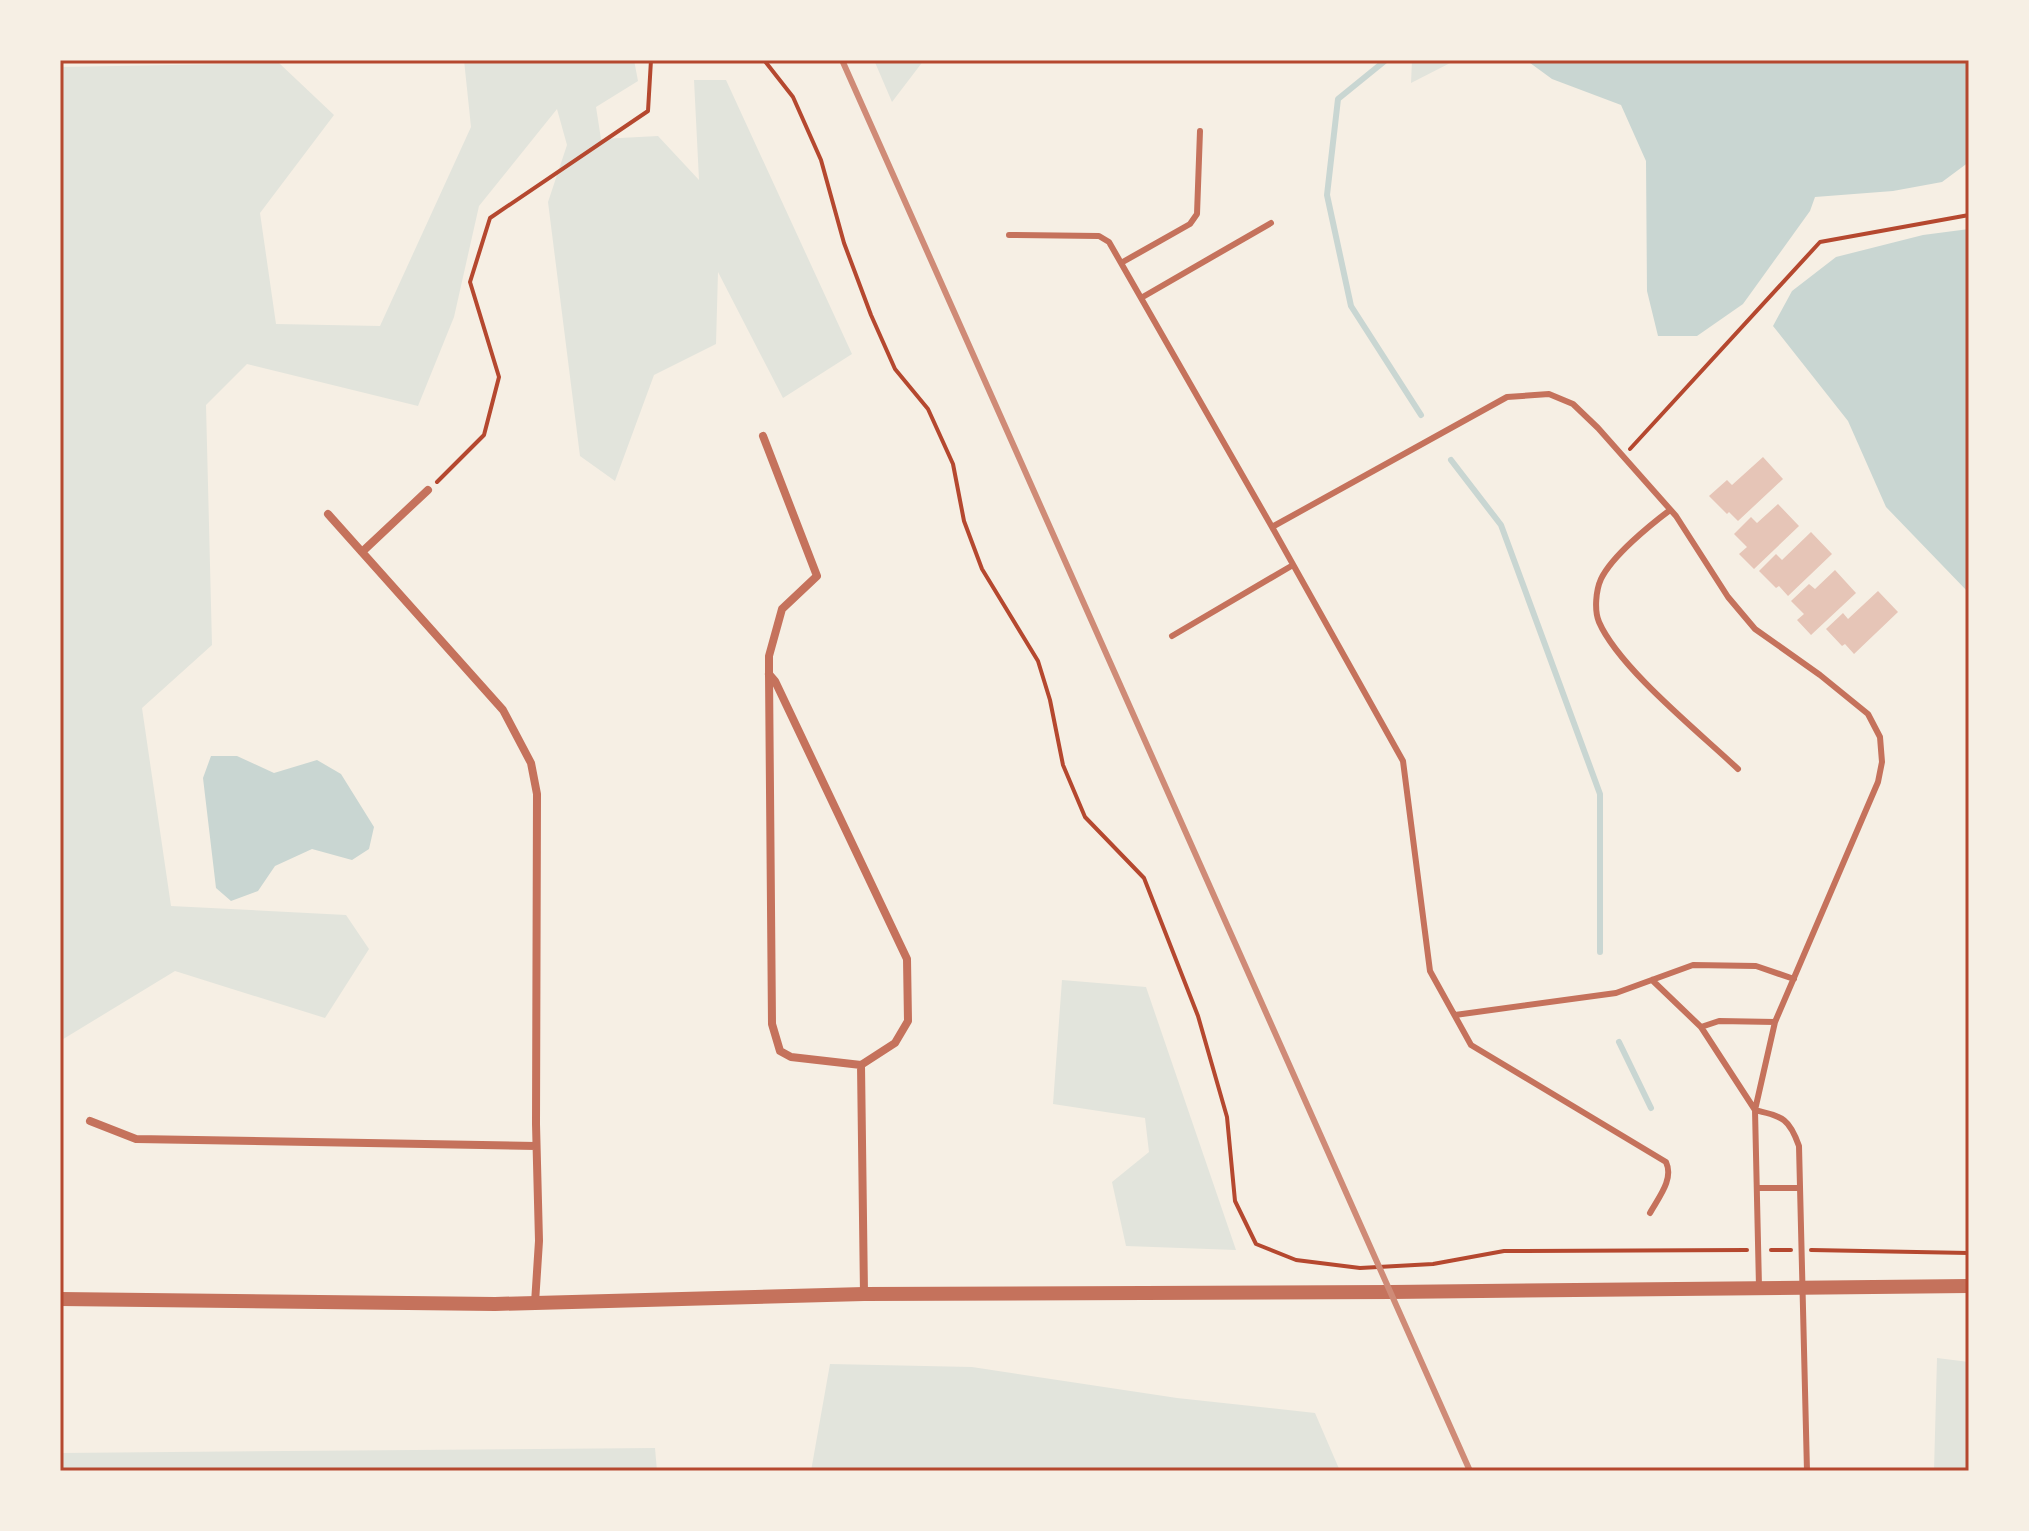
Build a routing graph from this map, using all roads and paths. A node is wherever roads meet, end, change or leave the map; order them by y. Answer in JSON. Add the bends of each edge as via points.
{"nodes":[{"id":1,"x":651,"y":60,"type":"edge"},
{"id":2,"x":764,"y":60,"type":"edge"},
{"id":3,"x":1200,"y":131,"type":"dead end"},
{"id":4,"x":1969,"y":215,"type":"edge"},
{"id":5,"x":1271,"y":223,"type":"dead end"},
{"id":6,"x":1009,"y":235,"type":"dead end"},
{"id":7,"x":1121,"y":263,"type":"junction"},
{"id":8,"x":1141,"y":298,"type":"junction"},
{"id":9,"x":763,"y":436,"type":"dead end"},
{"id":10,"x":1623,"y":457,"type":"junction"},
{"id":11,"x":428,"y":490,"type":"joint"},
{"id":12,"x":1670,"y":510,"type":"junction"},
{"id":13,"x":328,"y":514,"type":"dead end"},
{"id":14,"x":1272,"y":527,"type":"junction"},
{"id":15,"x":362,"y":552,"type":"junction"},
{"id":16,"x":1293,"y":565,"type":"junction"},
{"id":17,"x":1172,"y":636,"type":"dead end"},
{"id":18,"x":769,"y":674,"type":"junction"},
{"id":19,"x":1738,"y":769,"type":"dead end"},
{"id":20,"x":1794,"y":979,"type":"junction"},
{"id":21,"x":1652,"y":980,"type":"junction"},
{"id":22,"x":1455,"y":1015,"type":"junction"},
{"id":23,"x":1775,"y":1022,"type":"junction"},
{"id":24,"x":1701,"y":1027,"type":"junction"},
{"id":25,"x":861,"y":1065,"type":"junction"},
{"id":26,"x":1755,"y":1110,"type":"junction"},
{"id":27,"x":90,"y":1121,"type":"dead end"},
{"id":28,"x":536,"y":1146,"type":"junction"},
{"id":29,"x":1757,"y":1188,"type":"junction"},
{"id":30,"x":1800,"y":1188,"type":"junction"},
{"id":31,"x":1650,"y":1213,"type":"dead end"},
{"id":32,"x":1759,"y":1250,"type":"junction"},
{"id":33,"x":1802,"y":1250,"type":"junction"},
{"id":34,"x":1969,"y":1253,"type":"edge"},
{"id":35,"x":1969,"y":1286,"type":"edge"},
{"id":36,"x":1759,"y":1287,"type":"junction"},
{"id":37,"x":1804,"y":1288,"type":"junction"},
{"id":38,"x":864,"y":1294,"type":"junction"},
{"id":39,"x":60,"y":1299,"type":"edge"},
{"id":40,"x":535,"y":1303,"type":"junction"},
{"id":41,"x":1807,"y":1471,"type":"edge"}],
"edges":[{"from":1,"to":11,"type":"path","via":[[648,111],[490,218],[470,282],[499,377],[484,435]]},
{"from":2,"to":32,"type":"path","via":[[793,97],[821,160],[844,243],[895,369],[928,409],[953,464],[964,521],[982,569],[1038,661],[1063,765],[1085,817],[1144,878],[1198,1016],[1227,1117],[1235,1201],[1256,1244],[1296,1260],[1360,1268],[1433,1264],[1504,1251]]},
{"from":3,"to":7,"type":"lane","via":[[1197,214],[1190,224]]},
{"from":4,"to":10,"type":"path","via":[[1820,242]]},
{"from":5,"to":8,"type":"lane"},
{"from":6,"to":7,"type":"lane","via":[[1099,236]]},
{"from":7,"to":8,"type":"lane"},
{"from":8,"to":14,"type":"lane"},
{"from":9,"to":18,"type":"street","via":[[817,576],[782,609]]},
{"from":10,"to":12,"type":"lane"},
{"from":10,"to":14,"type":"lane","via":[[1573,404],[1549,394],[1507,397]]},
{"from":11,"to":15,"type":"street"},
{"from":12,"to":19,"type":"lane","via":[[1637,536],[1602,578],[1599,621],[1622,656],[1661,698]]},
{"from":12,"to":20,"type":"lane","via":[[1755,629],[1868,714],[1880,737],[1878,782]]},
{"from":13,"to":15,"type":"street"},
{"from":14,"to":16,"type":"lane"},
{"from":15,"to":28,"type":"street","via":[[503,710],[531,763],[537,794]]},
{"from":16,"to":17,"type":"lane"},
{"from":16,"to":22,"type":"lane","via":[[1403,761],[1430,971]]},
{"from":18,"to":25,"type":"street","via":[[907,959],[908,1021],[895,1043]]},
{"from":18,"to":25,"type":"street","via":[[775,1038],[780,1051],[791,1057]]},
{"from":20,"to":21,"type":"lane","via":[[1756,966],[1693,965]]},
{"from":20,"to":23,"type":"lane"},
{"from":21,"to":22,"type":"lane","via":[[1616,993]]},
{"from":21,"to":24,"type":"lane"},
{"from":22,"to":31,"type":"lane","via":[[1471,1045],[1666,1162],[1668,1180]]},
{"from":23,"to":24,"type":"lane","via":[[1719,1021]]},
{"from":23,"to":26,"type":"lane"},
{"from":24,"to":26,"type":"lane"},
{"from":25,"to":38,"type":"street"},
{"from":26,"to":29,"type":"lane"},
{"from":26,"to":30,"type":"lane","via":[[1783,1117],[1793,1130],[1799,1146]]},
{"from":27,"to":28,"type":"street","via":[[136,1139]]},
{"from":28,"to":40,"type":"street"},
{"from":29,"to":30,"type":"lane"},
{"from":29,"to":32,"type":"lane"},
{"from":30,"to":33,"type":"lane"},
{"from":32,"to":33,"type":"path"},
{"from":32,"to":36,"type":"lane"},
{"from":33,"to":34,"type":"path"},
{"from":33,"to":37,"type":"lane"},
{"from":35,"to":37,"type":"street"},
{"from":36,"to":37,"type":"street"},
{"from":36,"to":38,"type":"street"},
{"from":37,"to":41,"type":"lane"},
{"from":38,"to":40,"type":"street"},
{"from":39,"to":40,"type":"street"}]}
